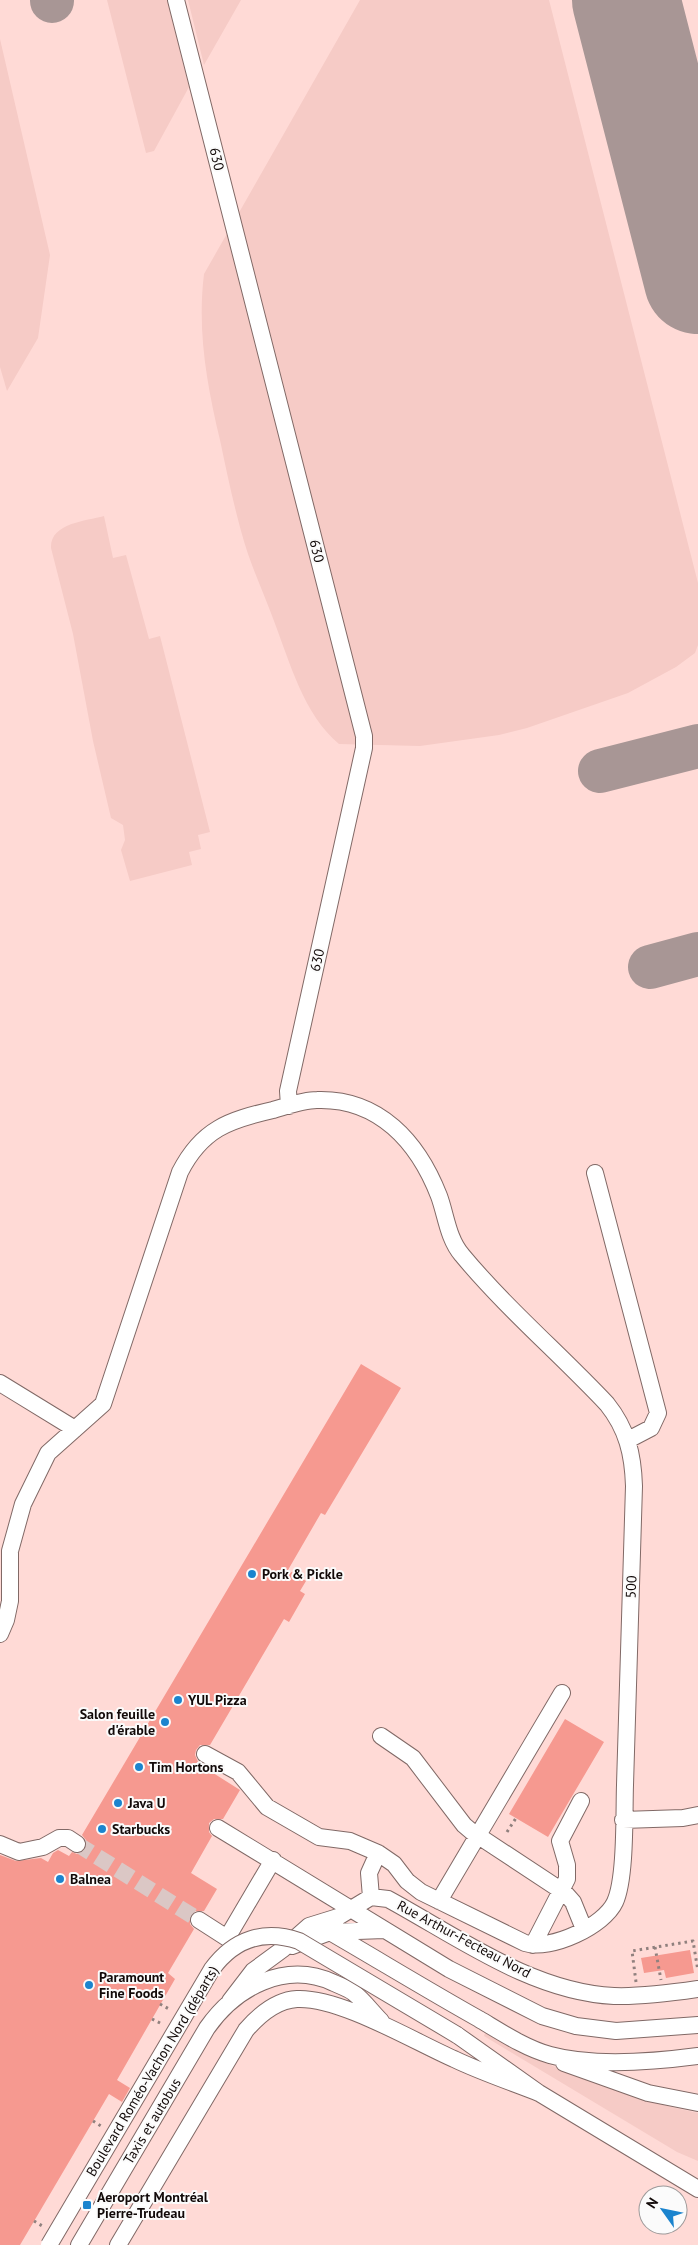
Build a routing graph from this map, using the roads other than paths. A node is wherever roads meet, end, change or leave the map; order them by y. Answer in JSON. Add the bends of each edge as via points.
{"nodes":[{"id":1,"x":176,"y":0,"type":"edge"},
{"id":2,"x":289,"y":1106,"type":"junction"},
{"id":3,"x":595,"y":1173,"type":"dead end"},
{"id":4,"x":0,"y":1382,"type":"edge"},
{"id":5,"x":75,"y":1429,"type":"junction"},
{"id":6,"x":628,"y":1440,"type":"junction"},
{"id":7,"x":0,"y":1634,"type":"edge"},
{"id":8,"x":562,"y":1693,"type":"dead end"},
{"id":9,"x":381,"y":1736,"type":"dead end"},
{"id":10,"x":205,"y":1754,"type":"dead end"},
{"id":11,"x":581,"y":1802,"type":"dead end"},
{"id":12,"x":698,"y":1815,"type":"edge"},
{"id":13,"x":623,"y":1820,"type":"junction"},
{"id":14,"x":218,"y":1828,"type":"dead end"},
{"id":15,"x":478,"y":1836,"type":"junction"},
{"id":16,"x":0,"y":1844,"type":"edge"},
{"id":17,"x":76,"y":1844,"type":"tunnel mouth"},
{"id":18,"x":378,"y":1853,"type":"junction"},
{"id":19,"x":273,"y":1860,"type":"junction"},
{"id":20,"x":562,"y":1891,"type":"junction"},
{"id":21,"x":371,"y":1898,"type":"junction"},
{"id":22,"x":439,"y":1901,"type":"junction"},
{"id":23,"x":350,"y":1910,"type":"junction"},
{"id":24,"x":199,"y":1920,"type":"tunnel mouth"},
{"id":25,"x":584,"y":1929,"type":"junction"},
{"id":26,"x":384,"y":1930,"type":"junction"},
{"id":27,"x":330,"y":1932,"type":"junction"},
{"id":28,"x":533,"y":1946,"type":"junction"},
{"id":29,"x":283,"y":1949,"type":"junction"},
{"id":30,"x":698,"y":1989,"type":"edge"},
{"id":31,"x":230,"y":2001,"type":"junction"},
{"id":32,"x":698,"y":2025,"type":"edge"},
{"id":33,"x":386,"y":2026,"type":"junction"},
{"id":34,"x":530,"y":2047,"type":"junction"},
{"id":35,"x":698,"y":2056,"type":"edge"},
{"id":36,"x":539,"y":2093,"type":"junction"},
{"id":37,"x":698,"y":2103,"type":"edge"},
{"id":38,"x":696,"y":2189,"type":"edge"},
{"id":39,"x":49,"y":2245,"type":"edge"},
{"id":40,"x":79,"y":2245,"type":"edge"},
{"id":41,"x":118,"y":2245,"type":"edge"}],
"edges":[{"from":1,"to":2,"type":"street","name":"630","via":[[364,736],[364,748],[290,1082]]},
{"from":2,"to":5,"type":"street","name":"500","via":[[220,1126],[190,1154],[178,1177],[103,1404]]},
{"from":2,"to":6,"type":"street","name":"500","via":[[316,1100],[341,1102],[378,1114],[393,1125],[428,1171],[458,1250],[614,1412]]},
{"from":3,"to":6,"type":"street","via":[[658,1413],[651,1428]]},
{"from":4,"to":5,"type":"street"},
{"from":5,"to":7,"type":"street","name":"500","via":[[48,1454],[23,1504],[10,1551],[10,1601]]},
{"from":6,"to":13,"type":"street","name":"500","via":[[634,1486]]},
{"from":8,"to":15,"type":"street"},
{"from":9,"to":15,"type":"street","via":[[414,1758],[464,1825]]},
{"from":10,"to":18,"type":"street","via":[[238,1772],[267,1807],[319,1837],[350,1841]]},
{"from":11,"to":20,"type":"street","via":[[560,1841],[568,1872]]},
{"from":12,"to":13,"type":"street"},
{"from":13,"to":25,"type":"street","name":"500","via":[[619,1889],[615,1902],[607,1915]]},
{"from":14,"to":19,"type":"street"},
{"from":15,"to":20,"type":"street"},
{"from":15,"to":22,"type":"street"},
{"from":16,"to":17,"type":"street","via":[[19,1852],[43,1847],[59,1838],[68,1838]]},
{"from":18,"to":21,"type":"street","via":[[369,1872]]},
{"from":18,"to":22,"type":"street","via":[[394,1864],[413,1887]]},
{"from":19,"to":23,"type":"street"},
{"from":19,"to":24,"type":"street","via":[[227,1938]]},
{"from":20,"to":25,"type":"street","via":[[572,1902]]},
{"from":20,"to":28,"type":"street"},
{"from":21,"to":23,"type":"street"},
{"from":21,"to":30,"type":"street","name":"Rue Arthur-Fecteau Nord","via":[[388,1899],[512,1967],[567,1988],[593,1994],[628,1996]]},
{"from":22,"to":28,"type":"street"},
{"from":23,"to":26,"type":"street"},
{"from":23,"to":29,"type":"street","via":[[309,1926]]},
{"from":25,"to":28,"type":"street","via":[[552,1943]]},
{"from":26,"to":27,"type":"street"},
{"from":26,"to":32,"type":"street","via":[[473,1982],[560,2022],[616,2031]]},
{"from":27,"to":29,"type":"street"},
{"from":27,"to":34,"type":"street"},
{"from":29,"to":31,"type":"street","name":"Taxis et autobus","via":[[254,1971]]},
{"from":31,"to":33,"type":"street","name":"Taxis et autobus","via":[[244,1991],[284,1975],[311,1975],[353,1992]]},
{"from":31,"to":40,"type":"street","name":"Taxis et autobus","via":[[207,2028]]},
{"from":33,"to":36,"type":"street","via":[[454,2059]]},
{"from":33,"to":41,"type":"street","via":[[338,2006],[309,1999],[285,2001],[263,2014],[239,2041]]},
{"from":34,"to":35,"type":"street","via":[[550,2055],[598,2060],[648,2061]]},
{"from":34,"to":37,"type":"street","via":[[638,2090]]},
{"from":36,"to":38,"type":"street"},
{"from":36,"to":39,"type":"street","name":"Boulevard Roméo-Vachon Nord (départs)","bridge":true,"via":[[457,2035],[299,1941],[284,1936],[260,1936],[237,1944],[212,1969]]}]}
